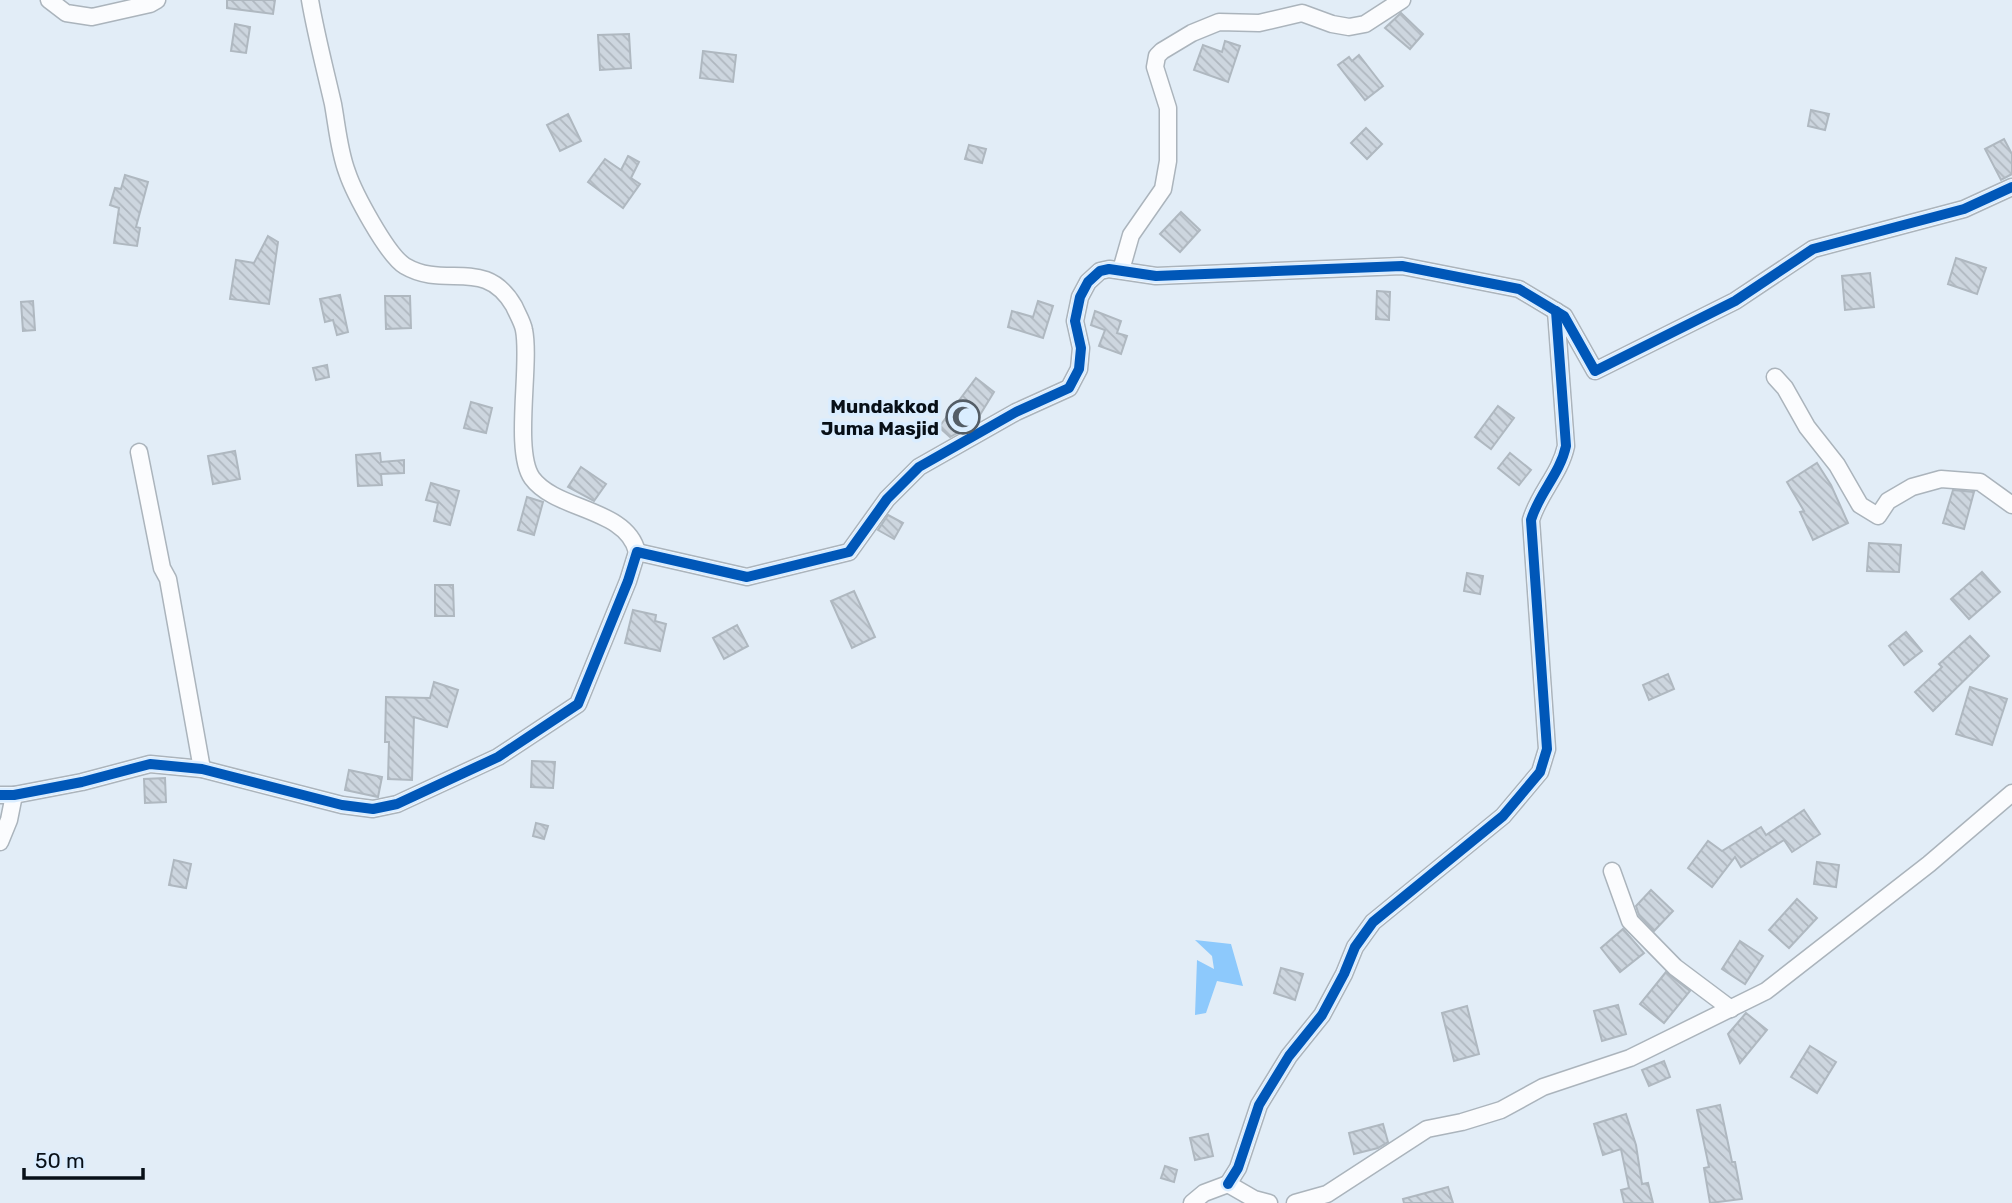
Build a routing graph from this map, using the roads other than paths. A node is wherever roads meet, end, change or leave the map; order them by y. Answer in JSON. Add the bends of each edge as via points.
{"nodes":[{"id":1,"x":49,"y":0,"type":"edge"},
{"id":2,"x":157,"y":0,"type":"edge"},
{"id":3,"x":310,"y":0,"type":"edge"},
{"id":4,"x":1402,"y":0,"type":"edge"},
{"id":5,"x":2012,"y":187,"type":"edge"},
{"id":6,"x":1121,"y":270,"type":"junction"},
{"id":7,"x":1556,"y":311,"type":"junction"},
{"id":8,"x":1775,"y":377,"type":"dead end"},
{"id":9,"x":139,"y":452,"type":"dead end"},
{"id":10,"x":2012,"y":505,"type":"edge"},
{"id":11,"x":637,"y":552,"type":"junction"},
{"id":12,"x":202,"y":769,"type":"junction"},
{"id":13,"x":2012,"y":793,"type":"edge"},
{"id":14,"x":7,"y":795,"type":"edge"},
{"id":15,"x":0,"y":842,"type":"edge"},
{"id":16,"x":1612,"y":871,"type":"dead end"},
{"id":17,"x":1731,"y":1010,"type":"junction"},
{"id":18,"x":1228,"y":1184,"type":"junction"},
{"id":19,"x":1192,"y":1203,"type":"edge"},
{"id":20,"x":1269,"y":1203,"type":"edge"},
{"id":21,"x":1296,"y":1203,"type":"edge"}],
"edges":[{"from":1,"to":2,"type":"street","via":[[66,12],[92,16]]},
{"from":3,"to":11,"type":"street","via":[[347,172],[383,242],[404,265],[434,275],[482,277],[499,285],[524,330],[524,450],[531,477],[549,494],[608,519],[629,535]]},
{"from":4,"to":6,"type":"street","via":[[1365,24],[1349,27],[1302,13],[1259,23],[1219,22],[1162,51],[1156,67],[1168,108],[1163,189],[1131,235]]},
{"from":5,"to":7,"type":"street","via":[[1964,209],[1813,249],[1735,301],[1595,371],[1564,316]]},
{"from":6,"to":7,"type":"street","via":[[1156,276],[1402,266],[1518,289]]},
{"from":6,"to":11,"type":"street","via":[[1100,271],[1080,297],[1075,321],[1079,369],[1069,388],[919,467],[887,499],[849,552],[747,577]]},
{"from":7,"to":18,"type":"street","via":[[1566,446],[1531,520],[1547,749],[1540,772],[1503,816],[1373,922],[1355,947],[1322,1015],[1289,1056],[1259,1105]]},
{"from":8,"to":10,"type":"street","via":[[1860,505],[1878,516],[1888,501],[1912,487],[1941,479],[1980,482]]},
{"from":9,"to":12,"type":"street","via":[[168,579]]},
{"from":11,"to":12,"type":"street","via":[[578,704],[498,757],[397,804],[373,809]]},
{"from":12,"to":14,"type":"street","via":[[150,764]]},
{"from":13,"to":17,"type":"street","via":[[1822,949],[1766,991]]},
{"from":14,"to":15,"type":"street","via":[[9,820]]},
{"from":16,"to":17,"type":"street","via":[[1630,921],[1675,968]]},
{"from":17,"to":21,"type":"street","via":[[1630,1058],[1543,1087],[1501,1110],[1427,1129],[1327,1194]]},
{"from":18,"to":19,"type":"street"},
{"from":18,"to":20,"type":"street"}]}
